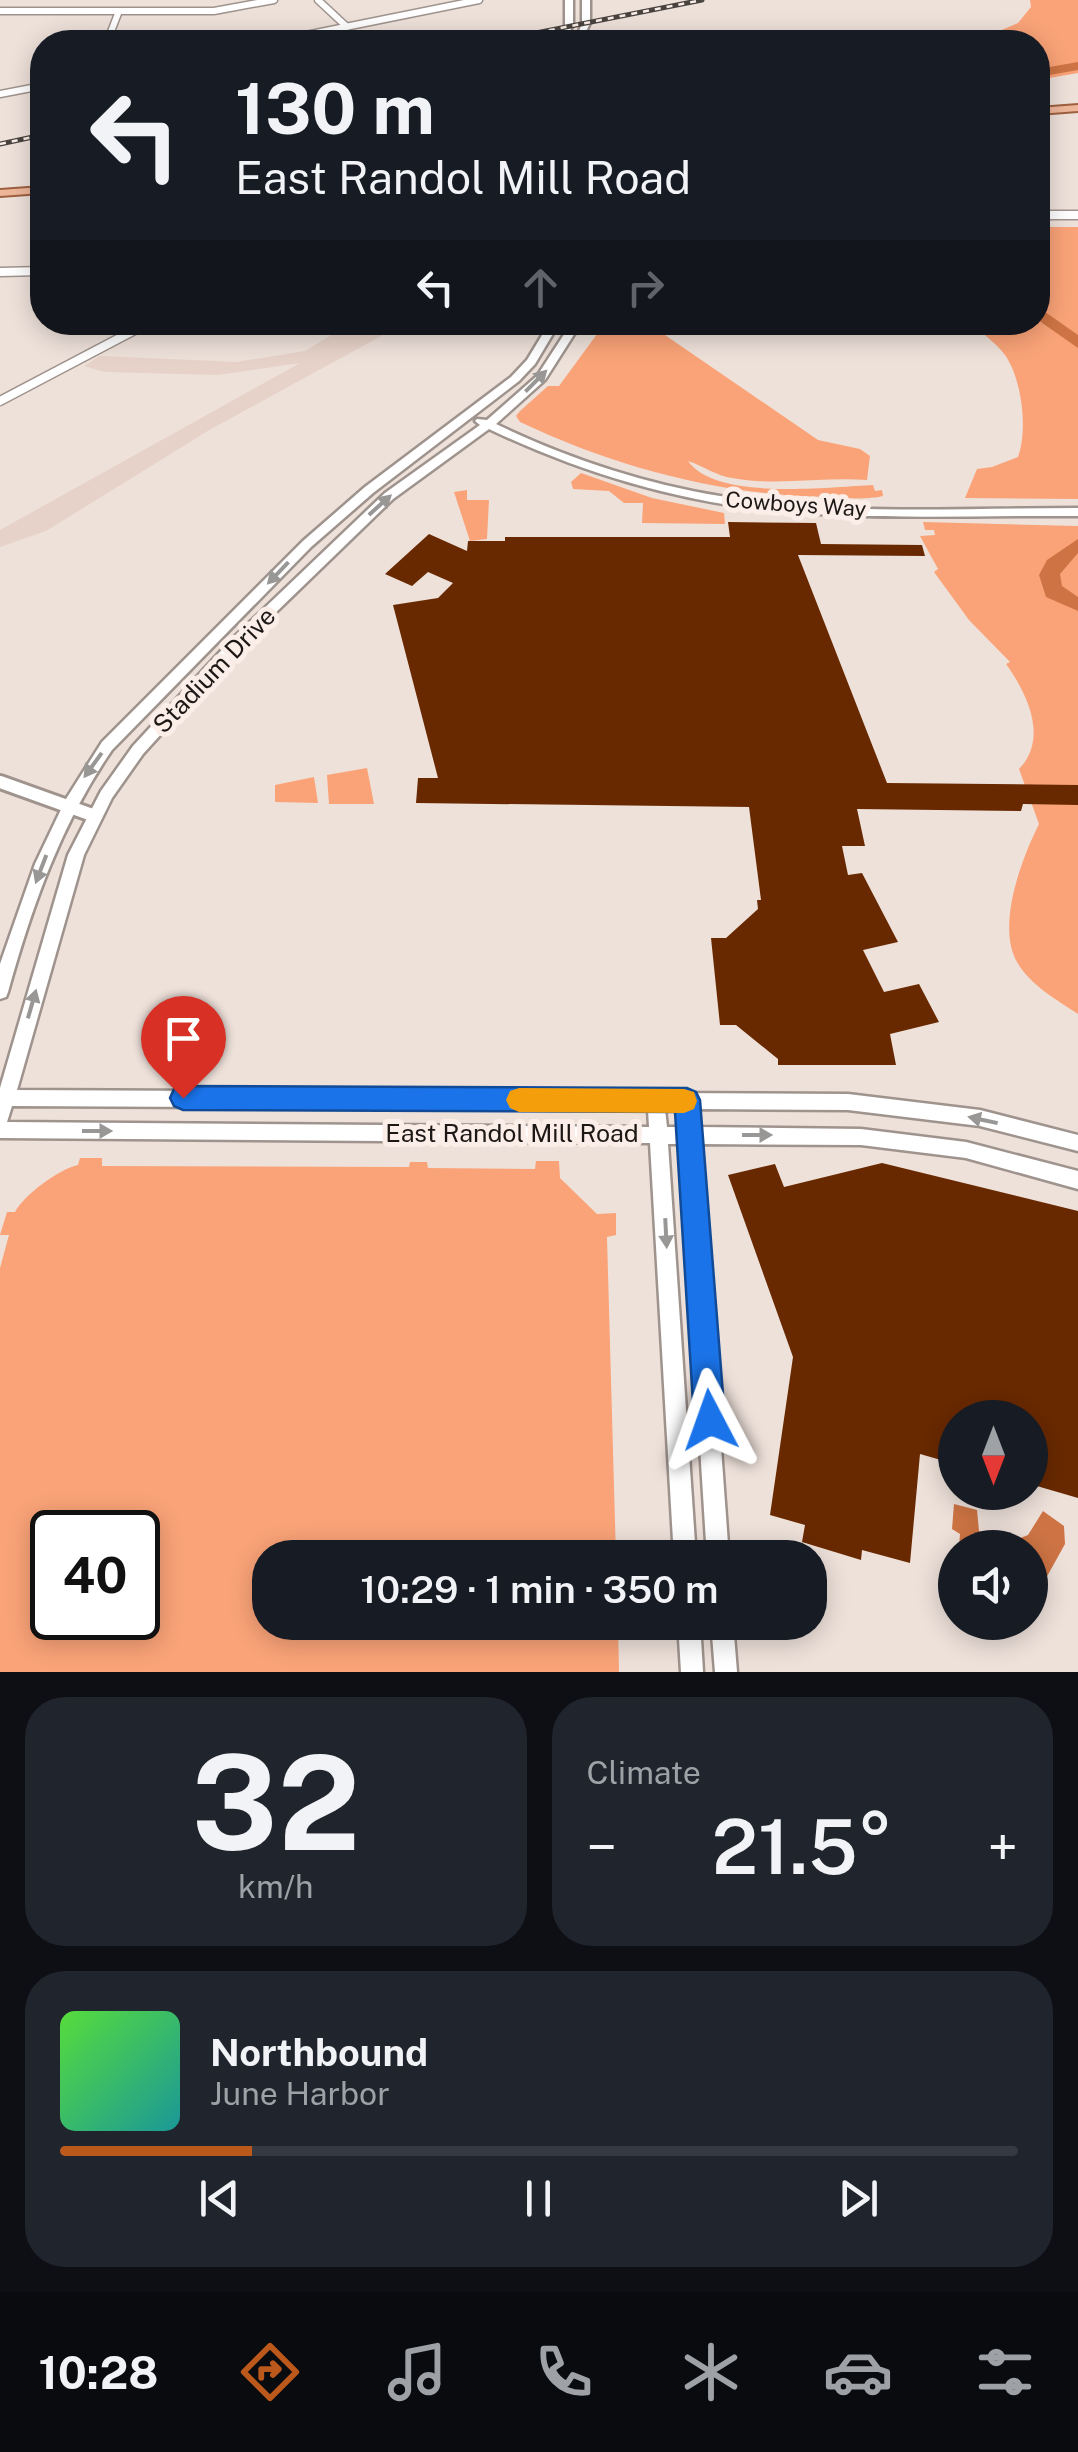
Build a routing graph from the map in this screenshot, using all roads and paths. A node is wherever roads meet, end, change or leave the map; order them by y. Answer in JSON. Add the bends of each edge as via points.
{"nodes":[{"id":1,"x":274,"y":0,"type":"edge"},
{"id":2,"x":318,"y":0,"type":"edge"},
{"id":3,"x":478,"y":0,"type":"edge"},
{"id":4,"x":570,"y":0,"type":"edge"},
{"id":5,"x":586,"y":0,"type":"edge"},
{"id":6,"x":1,"y":6,"type":"edge"},
{"id":7,"x":119,"y":11,"type":"junction"},
{"id":8,"x":347,"y":27,"type":"junction"},
{"id":9,"x":112,"y":30,"type":"edge"},
{"id":10,"x":332,"y":30,"type":"edge"},
{"id":11,"x":567,"y":30,"type":"edge"},
{"id":12,"x":583,"y":30,"type":"edge"},
{"id":13,"x":30,"y":88,"type":"edge"},
{"id":14,"x":0,"y":94,"type":"edge"},
{"id":15,"x":1078,"y":108,"type":"edge"},
{"id":16,"x":1050,"y":110,"type":"edge"},
{"id":17,"x":30,"y":191,"type":"edge"},
{"id":18,"x":0,"y":193,"type":"edge"},
{"id":19,"x":1050,"y":215,"type":"edge"},
{"id":20,"x":1078,"y":215,"type":"edge"},
{"id":21,"x":30,"y":271,"type":"edge"},
{"id":22,"x":0,"y":272,"type":"edge"},
{"id":23,"x":125,"y":335,"type":"edge"},
{"id":24,"x":548,"y":335,"type":"edge"},
{"id":25,"x":569,"y":335,"type":"edge"},
{"id":26,"x":0,"y":400,"type":"edge"},
{"id":27,"x":468,"y":414,"type":"junction"},
{"id":28,"x":488,"y":424,"type":"junction"},
{"id":29,"x":1078,"y":512,"type":"edge"},
{"id":30,"x":216,"y":637,"type":"junction"},
{"id":31,"x":235,"y":644,"type":"junction"},
{"id":32,"x":0,"y":782,"type":"edge"},
{"id":33,"x":68,"y":806,"type":"junction"},
{"id":34,"x":95,"y":816,"type":"junction"},
{"id":35,"x":0,"y":992,"type":"edge"},
{"id":36,"x":3,"y":1098,"type":"edge"},
{"id":37,"x":687,"y":1100,"type":"junction"},
{"id":38,"x":656,"y":1101,"type":"junction"},
{"id":39,"x":0,"y":1118,"type":"edge"},
{"id":40,"x":0,"y":1130,"type":"edge"},
{"id":41,"x":659,"y":1134,"type":"junction"},
{"id":42,"x":690,"y":1134,"type":"junction"},
{"id":43,"x":1078,"y":1143,"type":"edge"},
{"id":44,"x":1078,"y":1180,"type":"edge"},
{"id":45,"x":684,"y":1540,"type":"edge"},
{"id":46,"x":717,"y":1540,"type":"edge"},
{"id":47,"x":690,"y":1640,"type":"edge"},
{"id":48,"x":723,"y":1640,"type":"edge"},
{"id":49,"x":692,"y":1672,"type":"edge"},
{"id":50,"x":726,"y":1672,"type":"edge"}],
"edges":[{"from":1,"to":7,"type":"street","via":[[214,11]]},
{"from":2,"to":8,"type":"street"},
{"from":3,"to":8,"type":"street"},
{"from":4,"to":11,"type":"main road"},
{"from":5,"to":12,"type":"main road"},
{"from":6,"to":7,"type":"street"},
{"from":7,"to":9,"type":"street"},
{"from":8,"to":10,"type":"street"},
{"from":13,"to":14,"type":"street"},
{"from":15,"to":16,"type":"main road"},
{"from":17,"to":18,"type":"main road"},
{"from":19,"to":20,"type":"street"},
{"from":21,"to":22,"type":"street"},
{"from":23,"to":26,"type":"street"},
{"from":24,"to":27,"type":"main road","name":"Stadium Drive","via":[[531,362]]},
{"from":28,"to":25,"type":"main road","name":"Stadium Drive","one_way":true,"via":[[541,378]]},
{"from":27,"to":28,"type":"main road","name":"Cowboys Way"},
{"from":27,"to":30,"type":"main road","name":"Stadium Drive","one_way":true,"via":[[320,533]]},
{"from":28,"to":29,"type":"main road","name":"Cowboys Way","via":[[585,462],[702,496],[803,509]]},
{"from":31,"to":28,"type":"main road","name":"Stadium Drive","one_way":true,"via":[[389,496]]},
{"from":30,"to":31,"type":"main road"},
{"from":30,"to":33,"type":"main road","name":"Stadium Drive","one_way":true,"via":[[107,746]]},
{"from":31,"to":34,"type":"main road","name":"Stadium Drive","via":[[138,750]]},
{"from":32,"to":33,"type":"street"},
{"from":33,"to":34,"type":"street"},
{"from":33,"to":35,"type":"main road","name":"Stadium Drive","one_way":true},
{"from":36,"to":34,"type":"main road","name":"Stadium Drive","one_way":true,"via":[[76,855]]},
{"from":36,"to":38,"type":"main road","name":"East Randol Mill Road"},
{"from":36,"to":39,"type":"main road","name":"Stadium Drive"},
{"from":37,"to":38,"type":"main road","name":"East Randol Mill Road"},
{"from":37,"to":42,"type":"main road"},
{"from":43,"to":37,"type":"main road","name":"East Randol Mill Road","one_way":true,"via":[[902,1106]]},
{"from":38,"to":41,"type":"main road"},
{"from":40,"to":41,"type":"main road","name":"East Randol Mill Road","one_way":true},
{"from":41,"to":42,"type":"main road","name":"East Randol Mill Road"},
{"from":41,"to":45,"type":"main road","one_way":true},
{"from":42,"to":44,"type":"main road","name":"East Randol Mill Road","one_way":true,"via":[[900,1140]]},
{"from":42,"to":46,"type":"main road"},
{"from":47,"to":49,"type":"main road"},
{"from":48,"to":50,"type":"main road"}]}
